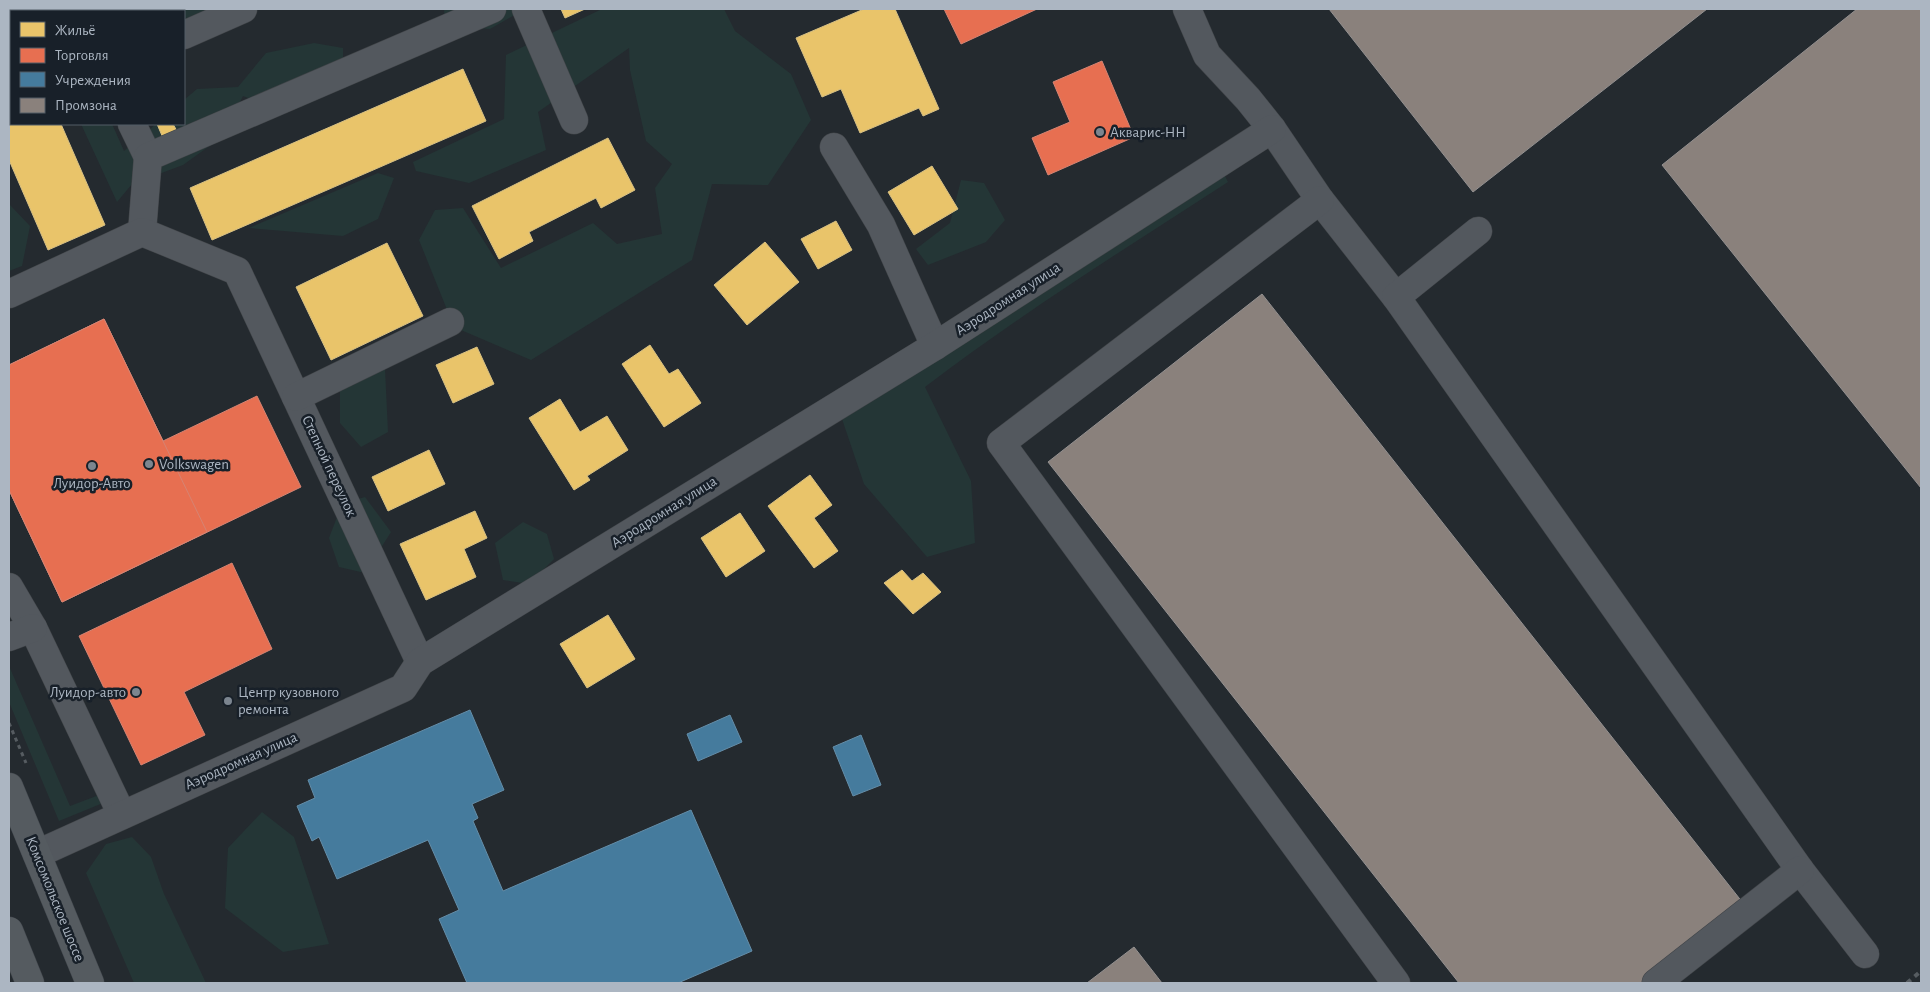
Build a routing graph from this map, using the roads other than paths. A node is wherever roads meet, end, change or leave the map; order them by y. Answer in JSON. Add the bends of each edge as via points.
{"nodes":[{"id":1,"x":243,"y":9,"type":"edge"},
{"id":2,"x":492,"y":9,"type":"edge"},
{"id":3,"x":526,"y":9,"type":"edge"},
{"id":4,"x":1187,"y":9,"type":"edge"},
{"id":5,"x":185,"y":35,"type":"edge"},
{"id":6,"x":574,"y":120,"type":"dead end"},
{"id":7,"x":132,"y":125,"type":"edge"},
{"id":8,"x":1272,"y":129,"type":"junction"},
{"id":9,"x":834,"y":146,"type":"dead end"},
{"id":10,"x":148,"y":157,"type":"junction"},
{"id":11,"x":1320,"y":200,"type":"junction"},
{"id":12,"x":1478,"y":231,"type":"dead end"},
{"id":13,"x":142,"y":232,"type":"junction"},
{"id":14,"x":9,"y":294,"type":"edge"},
{"id":15,"x":1396,"y":297,"type":"junction"},
{"id":16,"x":450,"y":322,"type":"dead end"},
{"id":17,"x":935,"y":346,"type":"junction"},
{"id":18,"x":296,"y":397,"type":"junction"},
{"id":19,"x":9,"y":587,"type":"edge"},
{"id":20,"x":21,"y":632,"type":"edge"},
{"id":21,"x":420,"y":662,"type":"junction"},
{"id":22,"x":9,"y":786,"type":"edge"},
{"id":23,"x":122,"y":815,"type":"junction"},
{"id":24,"x":37,"y":854,"type":"junction"},
{"id":25,"x":1800,"y":870,"type":"junction"},
{"id":26,"x":9,"y":931,"type":"edge"},
{"id":27,"x":1865,"y":954,"type":"dead end"},
{"id":28,"x":21,"y":978,"type":"edge"},
{"id":29,"x":90,"y":983,"type":"edge"},
{"id":30,"x":1396,"y":983,"type":"edge"},
{"id":31,"x":1656,"y":983,"type":"edge"}],
"edges":[{"from":1,"to":5,"type":"street"},
{"from":2,"to":10,"type":"street"},
{"from":3,"to":6,"type":"street"},
{"from":4,"to":8,"type":"street","via":[[1207,55]]},
{"from":7,"to":10,"type":"street"},
{"from":8,"to":11,"type":"street"},
{"from":8,"to":17,"type":"street","name":"Аэродромная улица"},
{"from":9,"to":17,"type":"street","via":[[881,225]]},
{"from":10,"to":13,"type":"street"},
{"from":11,"to":15,"type":"street"},
{"from":11,"to":30,"type":"street","via":[[1001,443]]},
{"from":12,"to":15,"type":"street"},
{"from":13,"to":14,"type":"street"},
{"from":13,"to":18,"type":"street","name":"Степной переулок","via":[[236,271]]},
{"from":15,"to":25,"type":"street"},
{"from":16,"to":18,"type":"street"},
{"from":17,"to":21,"type":"street","name":"Аэродромная улица"},
{"from":18,"to":21,"type":"street","name":"Степной переулок"},
{"from":19,"to":20,"type":"street"},
{"from":20,"to":23,"type":"street"},
{"from":21,"to":23,"type":"street","name":"Аэродромная улица","via":[[403,688]]},
{"from":22,"to":24,"type":"main road","name":"Комсомольское шоссе"},
{"from":23,"to":24,"type":"street","name":"Аэродромная улица"},
{"from":24,"to":29,"type":"main road","name":"Комсомольское шоссе"},
{"from":25,"to":27,"type":"street"},
{"from":25,"to":31,"type":"street"},
{"from":26,"to":28,"type":"main road"}]}
